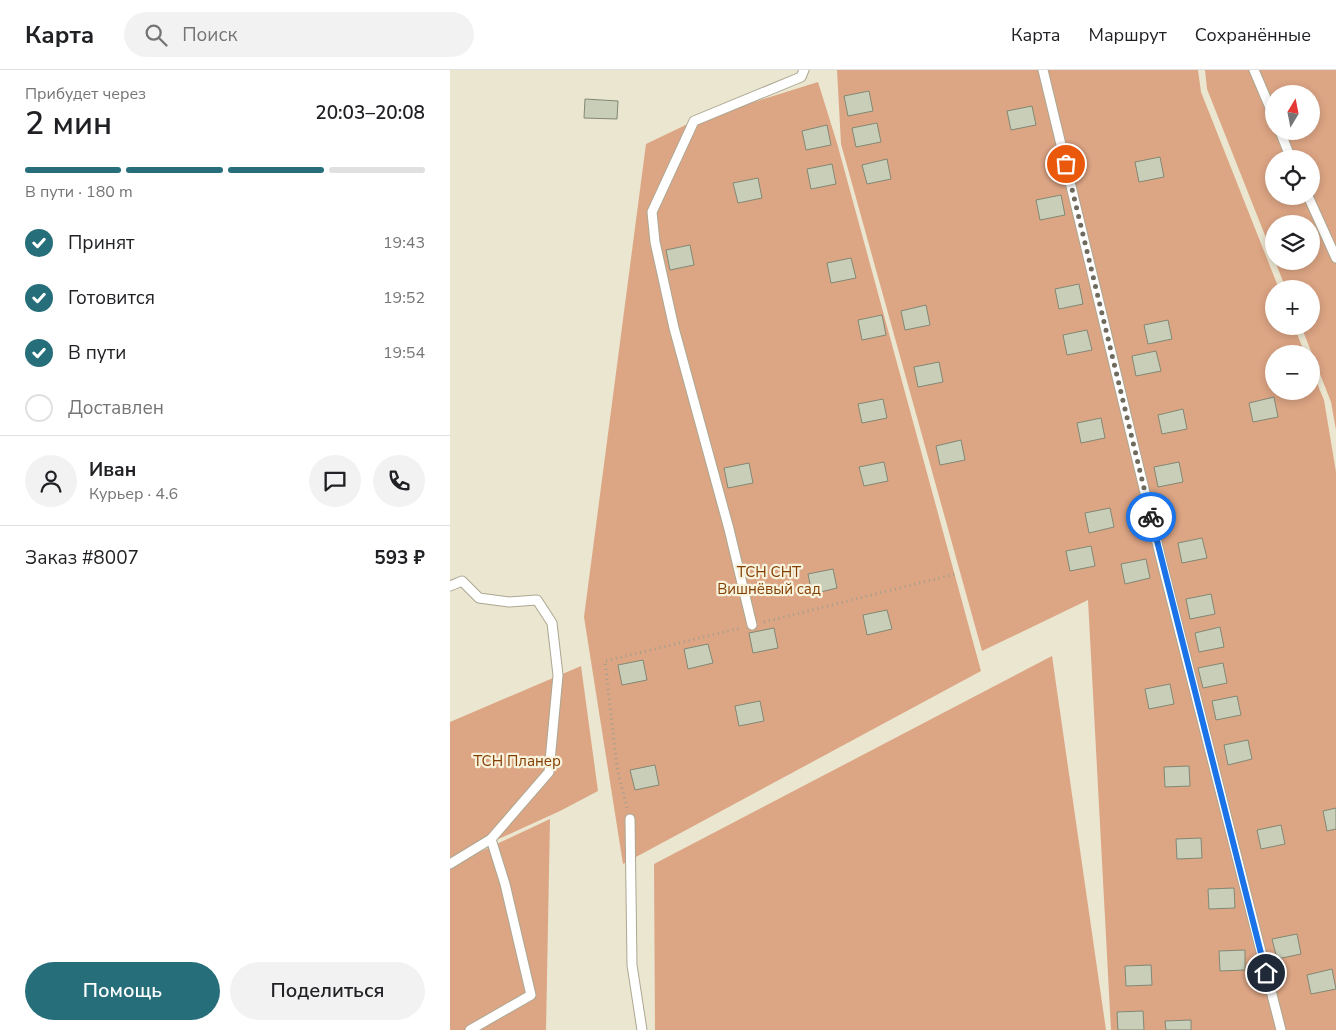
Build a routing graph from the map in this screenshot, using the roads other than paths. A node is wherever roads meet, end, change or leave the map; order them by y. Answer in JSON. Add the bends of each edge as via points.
{"nodes":[{"id":1,"x":804,"y":70,"type":"edge"},
{"id":2,"x":1043,"y":70,"type":"edge"},
{"id":3,"x":1254,"y":70,"type":"edge"},
{"id":4,"x":1265,"y":96,"type":"edge"},
{"id":5,"x":1312,"y":205,"type":"edge"},
{"id":6,"x":1336,"y":258,"type":"edge"},
{"id":7,"x":450,"y":586,"type":"edge"},
{"id":8,"x":752,"y":625,"type":"road end"},
{"id":9,"x":630,"y":819,"type":"road end"},
{"id":10,"x":490,"y":839,"type":"junction"},
{"id":11,"x":450,"y":864,"type":"edge"},
{"id":12,"x":470,"y":1030,"type":"edge"},
{"id":13,"x":642,"y":1030,"type":"edge"},
{"id":14,"x":1281,"y":1030,"type":"edge"}],
"edges":[{"from":1,"to":8,"type":"lane","via":[[801,77],[694,121],[652,212],[655,242],[674,328]]},
{"from":2,"to":14,"type":"lane","via":[[1159,550]]},
{"from":3,"to":4,"type":"lane"},
{"from":5,"to":6,"type":"lane"},
{"from":7,"to":10,"type":"lane","via":[[462,581],[479,598],[508,602],[536,600],[552,623],[558,675],[549,772]]},
{"from":9,"to":13,"type":"lane","via":[[632,965]]},
{"from":10,"to":11,"type":"lane"},
{"from":10,"to":12,"type":"lane","via":[[531,995]]}]}
